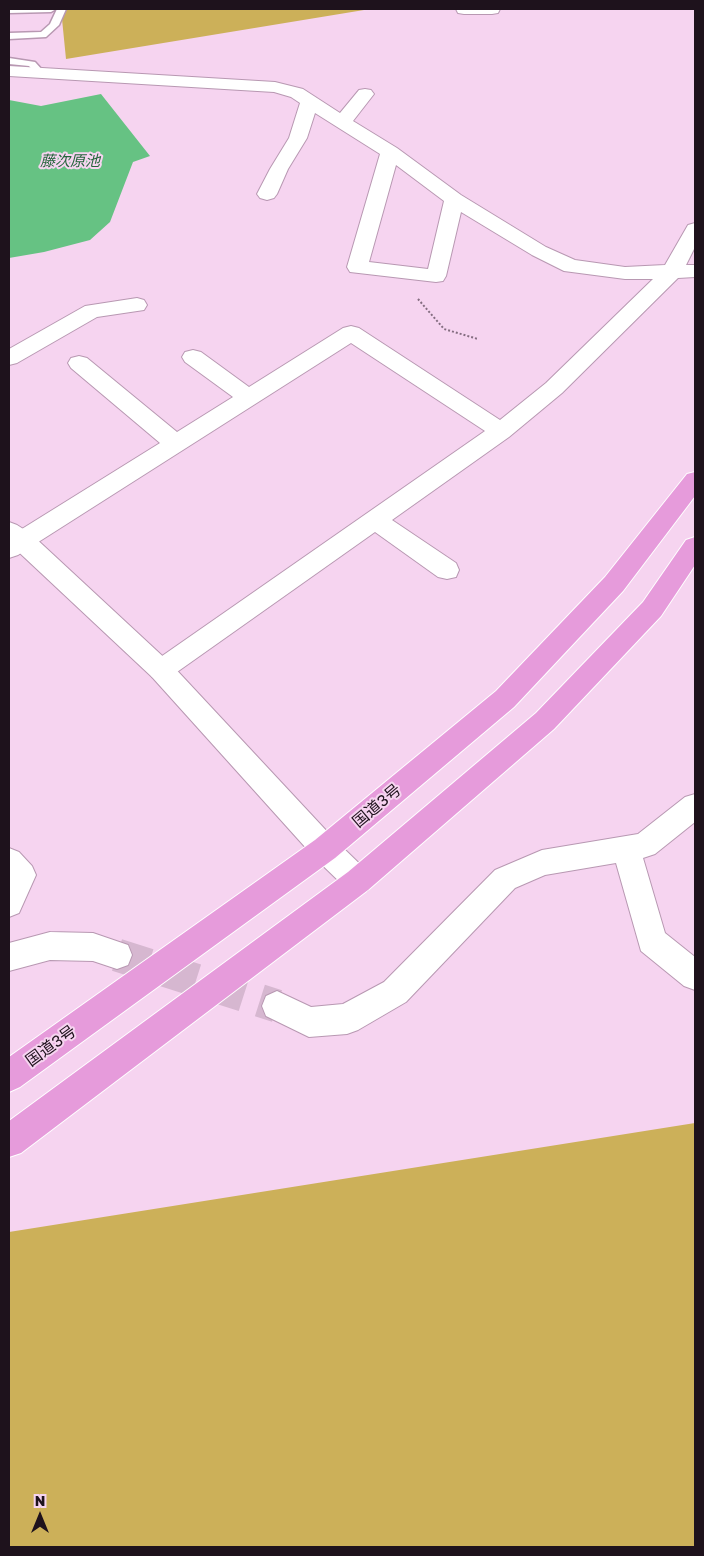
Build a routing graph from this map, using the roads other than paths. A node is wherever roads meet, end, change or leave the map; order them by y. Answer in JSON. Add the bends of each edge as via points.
{"nodes":[{"id":1,"x":51,"y":9,"type":"edge"},
{"id":2,"x":61,"y":9,"type":"edge"},
{"id":3,"x":464,"y":9,"type":"edge"},
{"id":4,"x":492,"y":9,"type":"edge"},
{"id":5,"x":9,"y":10,"type":"edge"},
{"id":6,"x":9,"y":36,"type":"edge"},
{"id":7,"x":9,"y":61,"type":"edge"},
{"id":8,"x":9,"y":71,"type":"edge"},
{"id":9,"x":40,"y":73,"type":"junction"},
{"id":10,"x":365,"y":94,"type":"dead end"},
{"id":11,"x":310,"y":101,"type":"junction"},
{"id":12,"x":343,"y":121,"type":"junction"},
{"id":13,"x":390,"y":152,"type":"junction"},
{"id":14,"x":267,"y":194,"type":"dead end"},
{"id":15,"x":454,"y":199,"type":"junction"},
{"id":16,"x":695,"y":229,"type":"edge"},
{"id":17,"x":695,"y":271,"type":"edge"},
{"id":18,"x":672,"y":272,"type":"junction"},
{"id":19,"x":137,"y":305,"type":"dead end"},
{"id":20,"x":193,"y":357,"type":"dead end"},
{"id":21,"x":9,"y":358,"type":"edge"},
{"id":22,"x":79,"y":364,"type":"dead end"},
{"id":23,"x":248,"y":398,"type":"junction"},
{"id":24,"x":501,"y":431,"type":"junction"},
{"id":25,"x":177,"y":444,"type":"junction"},
{"id":26,"x":695,"y":480,"type":"edge"},
{"id":27,"x":375,"y":520,"type":"junction"},
{"id":28,"x":13,"y":540,"type":"edge"},
{"id":29,"x":695,"y":546,"type":"edge"},
{"id":30,"x":447,"y":570,"type":"dead end"},
{"id":31,"x":161,"y":670,"type":"junction"},
{"id":32,"x":695,"y":806,"type":"edge"},
{"id":33,"x":626,"y":848,"type":"junction"},
{"id":34,"x":325,"y":850,"type":"junction"},
{"id":35,"x":9,"y":861,"type":"edge"},
{"id":36,"x":358,"y":881,"type":"junction"},
{"id":37,"x":9,"y":904,"type":"edge"},
{"id":38,"x":117,"y":955,"type":"tunnel mouth"},
{"id":39,"x":9,"y":957,"type":"edge"},
{"id":40,"x":695,"y":976,"type":"edge"},
{"id":41,"x":277,"y":1006,"type":"tunnel mouth"},
{"id":42,"x":9,"y":1076,"type":"edge"},
{"id":43,"x":9,"y":1142,"type":"edge"}],
"edges":[{"from":1,"to":5,"type":"lane"},
{"from":2,"to":6,"type":"lane","via":[[54,25],[43,35]]},
{"from":3,"to":4,"type":"street"},
{"from":7,"to":9,"type":"lane","via":[[32,64]]},
{"from":8,"to":9,"type":"street"},
{"from":9,"to":11,"type":"street","via":[[275,88],[297,93]]},
{"from":10,"to":12,"type":"street"},
{"from":11,"to":12,"type":"street"},
{"from":11,"to":14,"type":"street","via":[[298,138]]},
{"from":12,"to":13,"type":"street"},
{"from":13,"to":15,"type":"street"},
{"from":13,"to":15,"type":"street","via":[[357,267],[436,276]]},
{"from":15,"to":18,"type":"street","via":[[571,266],[625,273]]},
{"from":16,"to":18,"type":"street"},
{"from":17,"to":18,"type":"street"},
{"from":18,"to":24,"type":"street","via":[[554,388]]},
{"from":19,"to":21,"type":"street","via":[[92,311]]},
{"from":20,"to":23,"type":"street"},
{"from":22,"to":25,"type":"street"},
{"from":23,"to":24,"type":"street","via":[[351,333]]},
{"from":23,"to":25,"type":"street"},
{"from":24,"to":27,"type":"street"},
{"from":25,"to":28,"type":"street"},
{"from":26,"to":34,"type":"highway","name":"国道3号","via":[[614,584],[505,699]]},
{"from":27,"to":30,"type":"street"},
{"from":27,"to":31,"type":"street"},
{"from":28,"to":31,"type":"street"},
{"from":29,"to":36,"type":"highway","via":[[652,609],[545,721]]},
{"from":31,"to":34,"type":"street"},
{"from":32,"to":33,"type":"street","via":[[646,845]]},
{"from":33,"to":40,"type":"street","via":[[652,941]]},
{"from":33,"to":41,"type":"street","via":[[542,863],[505,879],[395,992],[347,1019],[309,1022]]},
{"from":34,"to":36,"type":"street"},
{"from":34,"to":42,"type":"highway","name":"国道3号"},
{"from":35,"to":37,"type":"street","via":[[22,875]]},
{"from":36,"to":43,"type":"highway"},
{"from":38,"to":39,"type":"street","via":[[93,947],[50,946]]}]}
